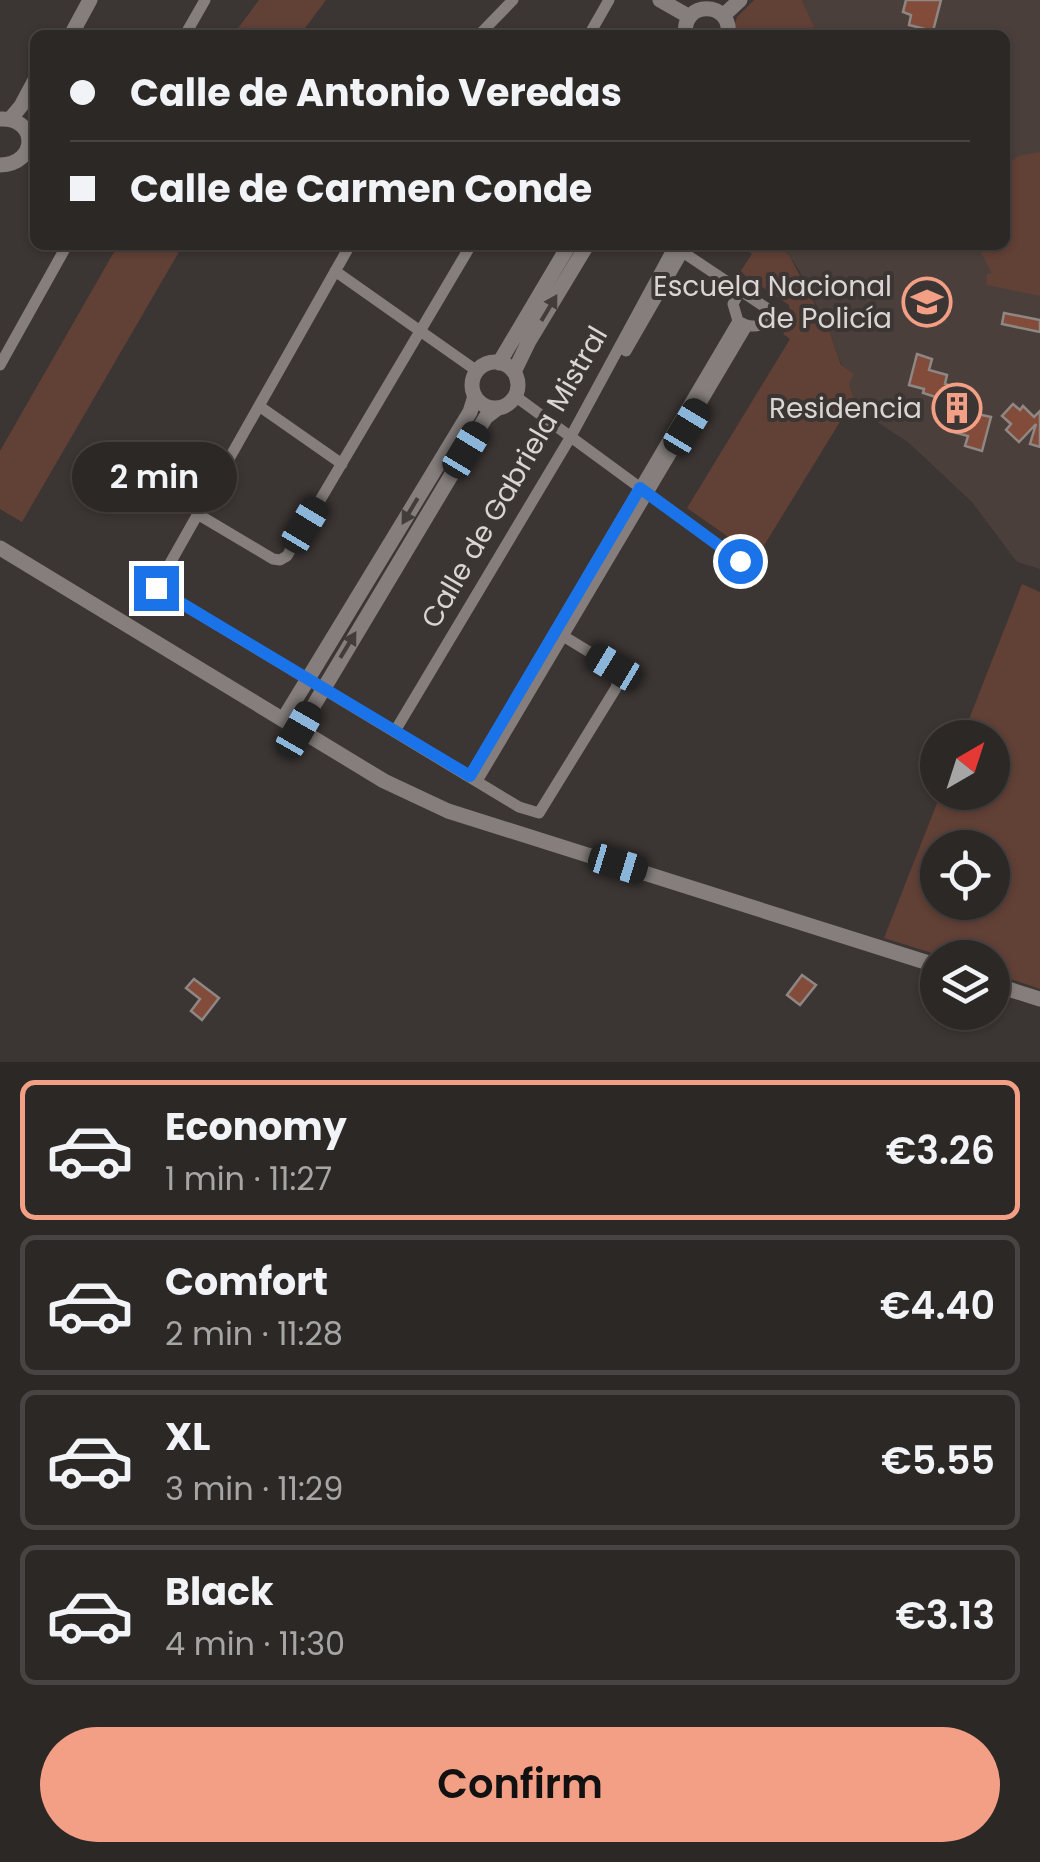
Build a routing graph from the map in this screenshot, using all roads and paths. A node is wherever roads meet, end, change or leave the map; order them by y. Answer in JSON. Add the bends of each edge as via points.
{"nodes":[{"id":1,"x":80,"y":0,"type":"edge"},
{"id":2,"x":90,"y":0,"type":"edge"},
{"id":3,"x":205,"y":0,"type":"edge"},
{"id":4,"x":512,"y":0,"type":"edge"},
{"id":5,"x":610,"y":0,"type":"edge"},
{"id":6,"x":617,"y":0,"type":"edge"},
{"id":7,"x":660,"y":0,"type":"edge"},
{"id":8,"x":740,"y":0,"type":"edge"},
{"id":9,"x":724,"y":14,"type":"junction"},
{"id":10,"x":688,"y":16,"type":"junction"},
{"id":11,"x":63,"y":30,"type":"edge"},
{"id":12,"x":73,"y":30,"type":"edge"},
{"id":13,"x":189,"y":30,"type":"edge"},
{"id":14,"x":484,"y":30,"type":"edge"},
{"id":15,"x":591,"y":30,"type":"edge"},
{"id":16,"x":599,"y":30,"type":"edge"},
{"id":17,"x":685,"y":30,"type":"edge"},
{"id":18,"x":729,"y":30,"type":"edge"},
{"id":19,"x":30,"y":89,"type":"edge"},
{"id":20,"x":30,"y":103,"type":"edge"},
{"id":21,"x":11,"y":121,"type":"edge"},
{"id":22,"x":30,"y":142,"type":"edge"},
{"id":23,"x":30,"y":150,"type":"edge"},
{"id":24,"x":0,"y":165,"type":"edge"},
{"id":25,"x":64,"y":250,"type":"edge"},
{"id":26,"x":347,"y":250,"type":"edge"},
{"id":27,"x":460,"y":250,"type":"edge"},
{"id":28,"x":468,"y":250,"type":"edge"},
{"id":29,"x":566,"y":250,"type":"edge"},
{"id":30,"x":584,"y":250,"type":"edge"},
{"id":31,"x":675,"y":250,"type":"edge"},
{"id":32,"x":679,"y":250,"type":"edge"},
{"id":33,"x":335,"y":271,"type":"junction"},
{"id":34,"x":740,"y":291,"type":"junction"},
{"id":35,"x":742,"y":324,"type":"junction"},
{"id":36,"x":417,"y":329,"type":"junction"},
{"id":37,"x":0,"y":364,"type":"edge"},
{"id":38,"x":506,"y":367,"type":"junction"},
{"id":39,"x":477,"y":371,"type":"junction"},
{"id":40,"x":475,"y":396,"type":"junction"},
{"id":41,"x":515,"y":396,"type":"junction"},
{"id":42,"x":259,"y":406,"type":"junction"},
{"id":43,"x":498,"y":408,"type":"junction"},
{"id":44,"x":572,"y":440,"type":"junction"},
{"id":45,"x":340,"y":462,"type":"junction"},
{"id":46,"x":643,"y":491,"type":"junction"},
{"id":47,"x":201,"y":512,"type":"junction"},
{"id":48,"x":0,"y":548,"type":"edge"},
{"id":49,"x":740,"y":561,"type":"dead end"},
{"id":50,"x":559,"y":634,"type":"junction"},
{"id":51,"x":316,"y":684,"type":"junction"},
{"id":52,"x":284,"y":720,"type":"junction"},
{"id":53,"x":299,"y":730,"type":"junction"},
{"id":54,"x":397,"y":732,"type":"junction"},
{"id":55,"x":474,"y":778,"type":"junction"},
{"id":56,"x":920,"y":960,"type":"edge"},
{"id":57,"x":1010,"y":990,"type":"edge"},
{"id":58,"x":1040,"y":999,"type":"edge"}],
"edges":[{"from":1,"to":11,"type":"street"},
{"from":2,"to":12,"type":"street"},
{"from":3,"to":13,"type":"street"},
{"from":4,"to":14,"type":"street"},
{"from":5,"to":15,"type":"street"},
{"from":6,"to":16,"type":"street"},
{"from":7,"to":10,"type":"street"},
{"from":8,"to":9,"type":"street"},
{"from":9,"to":10,"type":"street","via":[[706,6]]},
{"from":9,"to":18,"type":"street"},
{"from":10,"to":17,"type":"street"},
{"from":19,"to":21,"type":"street"},
{"from":20,"to":21,"type":"street"},
{"from":21,"to":22,"type":"street"},
{"from":23,"to":24,"type":"street"},
{"from":25,"to":37,"type":"street"},
{"from":26,"to":33,"type":"street"},
{"from":27,"to":36,"type":"street"},
{"from":28,"to":36,"type":"street"},
{"from":29,"to":38,"type":"street"},
{"from":38,"to":30,"type":"street","one_way":true},
{"from":31,"to":44,"type":"street","name":"Calle de Gabriela Mistral"},
{"from":32,"to":34,"type":"street"},
{"from":33,"to":36,"type":"street"},
{"from":33,"to":42,"type":"street"},
{"from":34,"to":35,"type":"street","via":[[734,304]]},
{"from":34,"to":35,"type":"street","via":[[774,313],[758,326]]},
{"from":35,"to":46,"type":"street"},
{"from":36,"to":39,"type":"street"},
{"from":36,"to":45,"type":"street"},
{"from":38,"to":39,"type":"street","via":[[487,364]]},
{"from":38,"to":41,"type":"street","via":[[518,384]]},
{"from":39,"to":40,"type":"street"},
{"from":40,"to":43,"type":"street"},
{"from":40,"to":51,"type":"street","one_way":true},
{"from":41,"to":43,"type":"street"},
{"from":41,"to":44,"type":"street"},
{"from":42,"to":45,"type":"street"},
{"from":42,"to":47,"type":"street"},
{"from":51,"to":43,"type":"street","one_way":true,"via":[[486,417]]},
{"from":44,"to":46,"type":"street"},
{"from":44,"to":54,"type":"street","name":"Calle de Gabriela Mistral"},
{"from":45,"to":47,"type":"street","via":[[278,553]]},
{"from":46,"to":49,"type":"street"},
{"from":46,"to":50,"type":"street"},
{"from":47,"to":51,"type":"street","via":[[156,588]]},
{"from":48,"to":52,"type":"street"},
{"from":50,"to":55,"type":"street"},
{"from":50,"to":55,"type":"street","via":[[614,667],[620,676],[616,688],[539,813]]},
{"from":51,"to":52,"type":"street"},
{"from":51,"to":53,"type":"street"},
{"from":51,"to":54,"type":"street"},
{"from":52,"to":53,"type":"street"},
{"from":53,"to":56,"type":"street","via":[[448,811]]},
{"from":54,"to":55,"type":"street"},
{"from":57,"to":58,"type":"street"}]}
